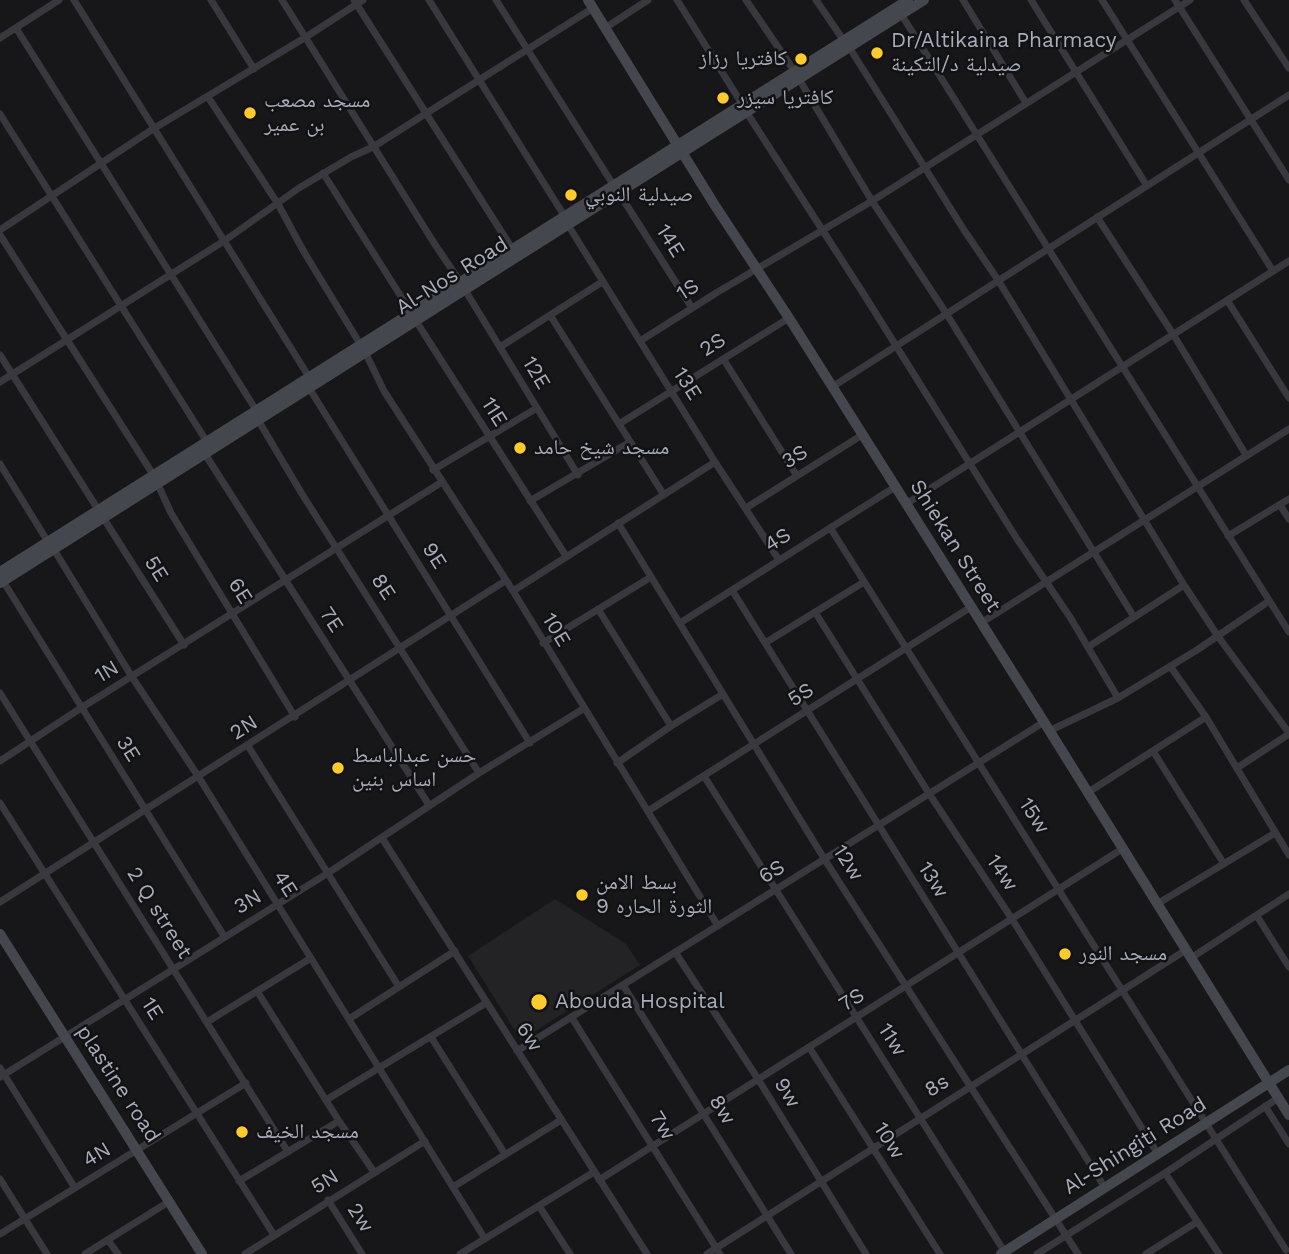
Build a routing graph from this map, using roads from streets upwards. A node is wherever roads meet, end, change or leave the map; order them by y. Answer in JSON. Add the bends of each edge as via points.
{"nodes":[{"id":1,"x":58,"y":0,"type":"edge"},
{"id":2,"x":74,"y":0,"type":"edge"},
{"id":3,"x":211,"y":0,"type":"edge"},
{"id":4,"x":282,"y":0,"type":"edge"},
{"id":5,"x":429,"y":0,"type":"edge"},
{"id":6,"x":496,"y":0,"type":"edge"},
{"id":7,"x":648,"y":0,"type":"edge"},
{"id":8,"x":677,"y":0,"type":"edge"},
{"id":9,"x":746,"y":0,"type":"edge"},
{"id":10,"x":816,"y":0,"type":"edge"},
{"id":11,"x":908,"y":0,"type":"edge"},
{"id":12,"x":924,"y":0,"type":"edge"},
{"id":13,"x":962,"y":0,"type":"edge"},
{"id":14,"x":1031,"y":0,"type":"edge"},
{"id":15,"x":1102,"y":0,"type":"edge"},
{"id":16,"x":1190,"y":0,"type":"edge"},
{"id":17,"x":1244,"y":0,"type":"edge"},
{"id":18,"x":358,"y":1,"type":"edge"},
{"id":19,"x":46,"y":3,"type":"edge"},
{"id":20,"x":1177,"y":3,"type":"edge"},
{"id":21,"x":590,"y":4,"type":"edge"},
{"id":22,"x":901,"y":14,"type":"junction"},
{"id":23,"x":605,"y":27,"type":"junction"},
{"id":24,"x":16,"y":28,"type":"junction"},
{"id":25,"x":306,"y":37,"type":"junction"},
{"id":26,"x":0,"y":38,"type":"edge"},
{"id":27,"x":1127,"y":38,"type":"junction"},
{"id":28,"x":847,"y":44,"type":"junction"},
{"id":29,"x":527,"y":49,"type":"junction"},
{"id":30,"x":1289,"y":68,"type":"edge"},
{"id":31,"x":254,"y":69,"type":"junction"},
{"id":32,"x":1076,"y":72,"type":"junction"},
{"id":33,"x":797,"y":75,"type":"junction"},
{"id":34,"x":479,"y":79,"type":"junction"},
{"id":35,"x":1289,"y":95,"type":"edge"},
{"id":36,"x":208,"y":97,"type":"junction"},
{"id":37,"x":1026,"y":103,"type":"junction"},
{"id":38,"x":744,"y":108,"type":"junction"},
{"id":39,"x":0,"y":114,"type":"edge"},
{"id":40,"x":427,"y":114,"type":"junction"},
{"id":41,"x":1250,"y":119,"type":"junction"},
{"id":42,"x":153,"y":129,"type":"junction"},
{"id":43,"x":975,"y":134,"type":"junction"},
{"id":44,"x":373,"y":147,"type":"junction"},
{"id":45,"x":682,"y":149,"type":"junction"},
{"id":46,"x":1198,"y":153,"type":"junction"},
{"id":47,"x":102,"y":164,"type":"junction"},
{"id":48,"x":925,"y":167,"type":"junction"},
{"id":49,"x":323,"y":173,"type":"junction"},
{"id":50,"x":1289,"y":180,"type":"edge"},
{"id":51,"x":1147,"y":186,"type":"junction"},
{"id":52,"x":616,"y":189,"type":"junction"},
{"id":53,"x":52,"y":195,"type":"junction"},
{"id":54,"x":872,"y":201,"type":"junction"},
{"id":55,"x":278,"y":204,"type":"junction"},
{"id":56,"x":1097,"y":217,"type":"junction"},
{"id":57,"x":566,"y":221,"type":"junction"},
{"id":58,"x":823,"y":231,"type":"junction"},
{"id":59,"x":0,"y":232,"type":"edge"},
{"id":60,"x":224,"y":241,"type":"junction"},
{"id":61,"x":1048,"y":247,"type":"junction"},
{"id":62,"x":513,"y":250,"type":"junction"},
{"id":63,"x":1289,"y":261,"type":"edge"},
{"id":64,"x":757,"y":270,"type":"junction"},
{"id":65,"x":1273,"y":271,"type":"junction"},
{"id":66,"x":171,"y":274,"type":"junction"},
{"id":67,"x":998,"y":280,"type":"junction"},
{"id":68,"x":602,"y":282,"type":"junction"},
{"id":69,"x":463,"y":286,"type":"junction"},
{"id":70,"x":1227,"y":300,"type":"junction"},
{"id":71,"x":121,"y":306,"type":"junction"},
{"id":72,"x":692,"y":309,"type":"junction"},
{"id":73,"x":946,"y":313,"type":"junction"},
{"id":74,"x":550,"y":315,"type":"junction"},
{"id":75,"x":414,"y":318,"type":"junction"},
{"id":76,"x":789,"y":318,"type":"junction"},
{"id":77,"x":1173,"y":334,"type":"junction"},
{"id":78,"x":67,"y":339,"type":"junction"},
{"id":79,"x":640,"y":341,"type":"junction"},
{"id":80,"x":896,"y":345,"type":"junction"},
{"id":81,"x":500,"y":347,"type":"junction"},
{"id":82,"x":363,"y":348,"type":"junction"},
{"id":83,"x":0,"y":355,"type":"edge"},
{"id":84,"x":724,"y":360,"type":"junction"},
{"id":85,"x":1121,"y":366,"type":"junction"},
{"id":86,"x":12,"y":374,"type":"junction"},
{"id":87,"x":0,"y":382,"type":"edge"},
{"id":88,"x":309,"y":383,"type":"junction"},
{"id":89,"x":832,"y":387,"type":"junction"},
{"id":90,"x":671,"y":392,"type":"junction"},
{"id":91,"x":1289,"y":398,"type":"edge"},
{"id":92,"x":1070,"y":400,"type":"junction"},
{"id":93,"x":537,"y":408,"type":"junction"},
{"id":94,"x":257,"y":415,"type":"junction"},
{"id":95,"x":620,"y":424,"type":"junction"},
{"id":96,"x":1289,"y":429,"type":"edge"},
{"id":97,"x":1020,"y":433,"type":"junction"},
{"id":98,"x":862,"y":435,"type":"junction"},
{"id":99,"x":490,"y":437,"type":"junction"},
{"id":100,"x":208,"y":442,"type":"junction"},
{"id":101,"x":630,"y":442,"type":"junction"},
{"id":102,"x":205,"y":454,"type":"junction"},
{"id":103,"x":1246,"y":455,"type":"junction"},
{"id":104,"x":715,"y":462,"type":"junction"},
{"id":105,"x":0,"y":464,"type":"edge"},
{"id":106,"x":970,"y":464,"type":"junction"},
{"id":107,"x":433,"y":470,"type":"junction"},
{"id":108,"x":578,"y":475,"type":"junction"},
{"id":109,"x":797,"y":476,"type":"junction"},
{"id":110,"x":156,"y":480,"type":"junction"},
{"id":111,"x":442,"y":482,"type":"junction"},
{"id":112,"x":1196,"y":486,"type":"junction"},
{"id":113,"x":895,"y":487,"type":"junction"},
{"id":114,"x":664,"y":495,"type":"junction"},
{"id":115,"x":1289,"y":499,"type":"edge"},
{"id":116,"x":530,"y":501,"type":"junction"},
{"id":117,"x":906,"y":504,"type":"junction"},
{"id":118,"x":1280,"y":505,"type":"junction"},
{"id":119,"x":746,"y":508,"type":"junction"},
{"id":120,"x":101,"y":514,"type":"junction"},
{"id":121,"x":387,"y":515,"type":"junction"},
{"id":122,"x":1289,"y":519,"type":"edge"},
{"id":123,"x":1144,"y":520,"type":"junction"},
{"id":124,"x":618,"y":523,"type":"junction"},
{"id":125,"x":831,"y":529,"type":"junction"},
{"id":126,"x":1228,"y":536,"type":"junction"},
{"id":127,"x":51,"y":545,"type":"junction"},
{"id":128,"x":337,"y":548,"type":"junction"},
{"id":129,"x":1093,"y":552,"type":"junction"},
{"id":130,"x":566,"y":556,"type":"junction"},
{"id":131,"x":779,"y":560,"type":"junction"},
{"id":132,"x":651,"y":576,"type":"junction"},
{"id":133,"x":1,"y":579,"type":"edge"},
{"id":134,"x":285,"y":581,"type":"junction"},
{"id":135,"x":505,"y":582,"type":"junction"},
{"id":136,"x":864,"y":582,"type":"junction"},
{"id":137,"x":1046,"y":582,"type":"junction"},
{"id":138,"x":1184,"y":585,"type":"junction"},
{"id":139,"x":732,"y":590,"type":"junction"},
{"id":140,"x":513,"y":591,"type":"junction"},
{"id":141,"x":1269,"y":601,"type":"junction"},
{"id":142,"x":971,"y":607,"type":"junction"},
{"id":143,"x":598,"y":609,"type":"junction"},
{"id":144,"x":815,"y":612,"type":"junction"},
{"id":145,"x":233,"y":614,"type":"junction"},
{"id":146,"x":452,"y":617,"type":"junction"},
{"id":147,"x":1134,"y":617,"type":"junction"},
{"id":148,"x":680,"y":623,"type":"junction"},
{"id":149,"x":981,"y":623,"type":"junction"},
{"id":150,"x":1289,"y":632,"type":"edge"},
{"id":151,"x":1217,"y":635,"type":"junction"},
{"id":152,"x":543,"y":643,"type":"junction"},
{"id":153,"x":765,"y":643,"type":"junction"},
{"id":154,"x":184,"y":645,"type":"junction"},
{"id":155,"x":1088,"y":647,"type":"junction"},
{"id":156,"x":402,"y":649,"type":"junction"},
{"id":157,"x":905,"y":650,"type":"junction"},
{"id":158,"x":1170,"y":666,"type":"junction"},
{"id":159,"x":132,"y":677,"type":"junction"},
{"id":160,"x":858,"y":678,"type":"junction"},
{"id":161,"x":350,"y":681,"type":"junction"},
{"id":162,"x":0,"y":693,"type":"edge"},
{"id":163,"x":723,"y":694,"type":"junction"},
{"id":164,"x":1118,"y":698,"type":"junction"},
{"id":165,"x":81,"y":708,"type":"junction"},
{"id":166,"x":583,"y":709,"type":"junction"},
{"id":167,"x":807,"y":712,"type":"junction"},
{"id":168,"x":295,"y":717,"type":"junction"},
{"id":169,"x":1206,"y":717,"type":"junction"},
{"id":170,"x":670,"y":726,"type":"junction"},
{"id":171,"x":1047,"y":726,"type":"junction"},
{"id":172,"x":1289,"y":734,"type":"edge"},
{"id":173,"x":31,"y":742,"type":"junction"},
{"id":174,"x":530,"y":743,"type":"junction"},
{"id":175,"x":755,"y":744,"type":"junction"},
{"id":176,"x":248,"y":746,"type":"junction"},
{"id":177,"x":1153,"y":751,"type":"junction"},
{"id":178,"x":0,"y":761,"type":"edge"},
{"id":179,"x":617,"y":763,"type":"junction"},
{"id":180,"x":979,"y":764,"type":"junction"},
{"id":181,"x":1237,"y":768,"type":"junction"},
{"id":182,"x":480,"y":773,"type":"junction"},
{"id":183,"x":198,"y":776,"type":"junction"},
{"id":184,"x":704,"y":776,"type":"junction"},
{"id":185,"x":1087,"y":793,"type":"junction"},
{"id":186,"x":930,"y":795,"type":"junction"},
{"id":187,"x":0,"y":803,"type":"edge"},
{"id":188,"x":429,"y":805,"type":"junction"},
{"id":189,"x":145,"y":809,"type":"junction"},
{"id":190,"x":648,"y":811,"type":"junction"},
{"id":191,"x":880,"y":826,"type":"junction"},
{"id":192,"x":1275,"y":833,"type":"junction"},
{"id":193,"x":382,"y":838,"type":"junction"},
{"id":194,"x":94,"y":842,"type":"junction"},
{"id":195,"x":1122,"y":849,"type":"junction"},
{"id":196,"x":1289,"y":855,"type":"edge"},
{"id":197,"x":825,"y":860,"type":"junction"},
{"id":198,"x":1224,"y":864,"type":"junction"},
{"id":199,"x":46,"y":873,"type":"junction"},
{"id":200,"x":328,"y":873,"type":"junction"},
{"id":201,"x":1059,"y":888,"type":"junction"},
{"id":202,"x":775,"y":890,"type":"junction"},
{"id":203,"x":1289,"y":894,"type":"edge"},
{"id":204,"x":0,"y":902,"type":"edge"},
{"id":205,"x":277,"y":904,"type":"junction"},
{"id":206,"x":1157,"y":904,"type":"junction"},
{"id":207,"x":1257,"y":916,"type":"junction"},
{"id":208,"x":1012,"y":919,"type":"junction"},
{"id":209,"x":718,"y":926,"type":"junction"},
{"id":210,"x":0,"y":934,"type":"edge"},
{"id":211,"x":224,"y":936,"type":"junction"},
{"id":212,"x":455,"y":951,"type":"junction"},
{"id":213,"x":675,"y":952,"type":"junction"},
{"id":214,"x":958,"y":953,"type":"junction"},
{"id":215,"x":1188,"y":954,"type":"junction"},
{"id":216,"x":311,"y":958,"type":"junction"},
{"id":217,"x":173,"y":967,"type":"junction"},
{"id":218,"x":1289,"y":967,"type":"edge"},
{"id":219,"x":623,"y":985,"type":"junction"},
{"id":220,"x":908,"y":986,"type":"junction"},
{"id":221,"x":399,"y":987,"type":"junction"},
{"id":222,"x":1122,"y":989,"type":"junction"},
{"id":223,"x":257,"y":991,"type":"junction"},
{"id":224,"x":124,"y":998,"type":"junction"},
{"id":225,"x":486,"y":1003,"type":"junction"},
{"id":226,"x":349,"y":1018,"type":"junction"},
{"id":227,"x":572,"y":1018,"type":"junction"},
{"id":228,"x":857,"y":1018,"type":"junction"},
{"id":229,"x":1074,"y":1020,"type":"junction"},
{"id":230,"x":207,"y":1022,"type":"junction"},
{"id":231,"x":64,"y":1035,"type":"junction"},
{"id":232,"x":432,"y":1037,"type":"junction"},
{"id":233,"x":809,"y":1047,"type":"junction"},
{"id":234,"x":517,"y":1051,"type":"junction"},
{"id":235,"x":1022,"y":1054,"type":"junction"},
{"id":236,"x":380,"y":1067,"type":"junction"},
{"id":237,"x":1289,"y":1070,"type":"edge"},
{"id":238,"x":1,"y":1073,"type":"edge"},
{"id":239,"x":758,"y":1079,"type":"junction"},
{"id":240,"x":1268,"y":1082,"type":"junction"},
{"id":241,"x":246,"y":1083,"type":"junction"},
{"id":242,"x":970,"y":1086,"type":"junction"},
{"id":243,"x":1278,"y":1098,"type":"junction"},
{"id":244,"x":326,"y":1100,"type":"junction"},
{"id":245,"x":1265,"y":1106,"type":"junction"},
{"id":246,"x":704,"y":1113,"type":"junction"},
{"id":247,"x":198,"y":1114,"type":"junction"},
{"id":248,"x":1289,"y":1115,"type":"edge"},
{"id":249,"x":920,"y":1117,"type":"junction"},
{"id":250,"x":561,"y":1120,"type":"junction"},
{"id":251,"x":339,"y":1122,"type":"junction"},
{"id":252,"x":1207,"y":1123,"type":"junction"},
{"id":253,"x":1217,"y":1139,"type":"junction"},
{"id":254,"x":425,"y":1141,"type":"junction"},
{"id":255,"x":1289,"y":1144,"type":"edge"},
{"id":256,"x":653,"y":1145,"type":"junction"},
{"id":257,"x":873,"y":1149,"type":"junction"},
{"id":258,"x":138,"y":1150,"type":"junction"},
{"id":259,"x":288,"y":1152,"type":"junction"},
{"id":260,"x":505,"y":1154,"type":"junction"},
{"id":261,"x":1158,"y":1154,"type":"junction"},
{"id":262,"x":374,"y":1172,"type":"junction"},
{"id":263,"x":594,"y":1172,"type":"junction"},
{"id":264,"x":1165,"y":1173,"type":"junction"},
{"id":265,"x":0,"y":1179,"type":"edge"},
{"id":266,"x":599,"y":1180,"type":"junction"},
{"id":267,"x":239,"y":1181,"type":"junction"},
{"id":268,"x":821,"y":1182,"type":"junction"},
{"id":269,"x":453,"y":1187,"type":"junction"},
{"id":270,"x":75,"y":1188,"type":"junction"},
{"id":271,"x":1105,"y":1188,"type":"junction"},
{"id":272,"x":328,"y":1200,"type":"junction"},
{"id":273,"x":170,"y":1201,"type":"junction"},
{"id":274,"x":539,"y":1206,"type":"junction"},
{"id":275,"x":768,"y":1216,"type":"junction"},
{"id":276,"x":25,"y":1219,"type":"junction"},
{"id":277,"x":1055,"y":1219,"type":"junction"},
{"id":278,"x":1197,"y":1222,"type":"junction"},
{"id":279,"x":0,"y":1234,"type":"edge"},
{"id":280,"x":274,"y":1235,"type":"junction"},
{"id":281,"x":1066,"y":1235,"type":"junction"},
{"id":282,"x":485,"y":1238,"type":"junction"},
{"id":283,"x":108,"y":1240,"type":"junction"},
{"id":284,"x":719,"y":1251,"type":"edge"},
{"id":285,"x":1285,"y":1251,"type":"edge"},
{"id":286,"x":1004,"y":1253,"type":"edge"},
{"id":287,"x":47,"y":1254,"type":"edge"},
{"id":288,"x":85,"y":1254,"type":"edge"},
{"id":289,"x":118,"y":1254,"type":"edge"},
{"id":290,"x":202,"y":1254,"type":"edge"},
{"id":291,"x":245,"y":1254,"type":"edge"},
{"id":292,"x":361,"y":1254,"type":"edge"},
{"id":293,"x":460,"y":1254,"type":"edge"},
{"id":294,"x":570,"y":1254,"type":"edge"},
{"id":295,"x":647,"y":1254,"type":"edge"},
{"id":296,"x":707,"y":1254,"type":"edge"},
{"id":297,"x":791,"y":1254,"type":"edge"},
{"id":298,"x":866,"y":1254,"type":"edge"},
{"id":299,"x":940,"y":1254,"type":"edge"},
{"id":300,"x":1037,"y":1254,"type":"edge"},
{"id":301,"x":1078,"y":1254,"type":"edge"},
{"id":302,"x":1146,"y":1254,"type":"edge"},
{"id":303,"x":1219,"y":1254,"type":"edge"}],
"edges":[{"from":1,"to":19,"type":"street"},
{"from":2,"to":42,"type":"street","name":"9E"},
{"from":3,"to":31,"type":"street"},
{"from":4,"to":25,"type":"street","name":"12E"},
{"from":5,"to":34,"type":"street","name":"13E"},
{"from":6,"to":29,"type":"street","name":"14E"},
{"from":7,"to":23,"type":"street"},
{"from":8,"to":38,"type":"street"},
{"from":9,"to":33,"type":"street"},
{"from":10,"to":28,"type":"street"},
{"from":11,"to":28,"type":"street","name":"Al-Nos Road"},
{"from":12,"to":22,"type":"street","name":"Al-Nos Road"},
{"from":13,"to":37,"type":"street"},
{"from":14,"to":32,"type":"street"},
{"from":15,"to":27,"type":"street"},
{"from":16,"to":20,"type":"street","name":"1S"},
{"from":17,"to":30,"type":"street"},
{"from":18,"to":25,"type":"street"},
{"from":18,"to":40,"type":"street"},
{"from":19,"to":24,"type":"street"},
{"from":20,"to":27,"type":"street","name":"1S"},
{"from":20,"to":41,"type":"street"},
{"from":21,"to":23,"type":"street","name":"Shiekan Street"},
{"from":21,"to":29,"type":"street"},
{"from":22,"to":28,"type":"street","name":"Al-Nos Road"},
{"from":22,"to":43,"type":"street"},
{"from":23,"to":45,"type":"street","name":"Shiekan Street"},
{"from":24,"to":26,"type":"street"},
{"from":24,"to":47,"type":"street","name":"8E"},
{"from":25,"to":31,"type":"street"},
{"from":25,"to":44,"type":"street","name":"12E"},
{"from":27,"to":32,"type":"street","name":"1S"},
{"from":27,"to":46,"type":"street"},
{"from":28,"to":33,"type":"street","name":"Al-Nos Road"},
{"from":28,"to":48,"type":"street"},
{"from":29,"to":34,"type":"street"},
{"from":29,"to":52,"type":"street","name":"14E"},
{"from":31,"to":36,"type":"street"},
{"from":32,"to":37,"type":"street","name":"1S"},
{"from":32,"to":51,"type":"street"},
{"from":33,"to":38,"type":"street","name":"Al-Nos Road"},
{"from":33,"to":54,"type":"street"},
{"from":34,"to":40,"type":"street"},
{"from":34,"to":57,"type":"street","name":"13E"},
{"from":35,"to":41,"type":"street"},
{"from":36,"to":42,"type":"street"},
{"from":36,"to":55,"type":"street","name":"10E"},
{"from":37,"to":43,"type":"street","name":"1S"},
{"from":38,"to":45,"type":"street","name":"Al-Nos Road"},
{"from":38,"to":58,"type":"street"},
{"from":39,"to":53,"type":"street"},
{"from":40,"to":44,"type":"street"},
{"from":40,"to":62,"type":"street"},
{"from":41,"to":46,"type":"street"},
{"from":41,"to":50,"type":"street"},
{"from":42,"to":47,"type":"street"},
{"from":42,"to":60,"type":"street","name":"9E"},
{"from":43,"to":48,"type":"street","name":"1S"},
{"from":43,"to":61,"type":"street"},
{"from":44,"to":49,"type":"street"},
{"from":44,"to":69,"type":"street","name":"12E"},
{"from":45,"to":52,"type":"street","name":"Al-Nos Road"},
{"from":45,"to":64,"type":"street","name":"Shiekan Street"},
{"from":46,"to":51,"type":"street"},
{"from":46,"to":65,"type":"street"},
{"from":47,"to":53,"type":"street"},
{"from":47,"to":66,"type":"street","name":"8E"},
{"from":48,"to":54,"type":"street","name":"1S"},
{"from":48,"to":67,"type":"street"},
{"from":49,"to":55,"type":"street"},
{"from":49,"to":75,"type":"street","name":"11E"},
{"from":51,"to":56,"type":"street"},
{"from":52,"to":57,"type":"street","name":"Al-Nos Road"},
{"from":52,"to":72,"type":"street","name":"14E"},
{"from":53,"to":59,"type":"street"},
{"from":53,"to":71,"type":"street"},
{"from":54,"to":58,"type":"street","name":"1S"},
{"from":54,"to":73,"type":"street"},
{"from":55,"to":60,"type":"street"},
{"from":55,"to":82,"type":"street","name":"10E"},
{"from":56,"to":61,"type":"street"},
{"from":56,"to":77,"type":"street"},
{"from":57,"to":62,"type":"street","name":"Al-Nos Road"},
{"from":57,"to":68,"type":"street","name":"13E"},
{"from":57,"to":69,"type":"street","name":"Al-Nos Road"},
{"from":58,"to":64,"type":"street","name":"1S"},
{"from":58,"to":80,"type":"street"},
{"from":59,"to":78,"type":"street","name":"6E"},
{"from":60,"to":66,"type":"street"},
{"from":60,"to":88,"type":"street","name":"9E"},
{"from":61,"to":67,"type":"street"},
{"from":61,"to":85,"type":"street"},
{"from":62,"to":69,"type":"street","name":"Al-Nos Road"},
{"from":63,"to":65,"type":"street"},
{"from":64,"to":72,"type":"street","name":"1S"},
{"from":64,"to":76,"type":"street","name":"Shiekan Street"},
{"from":65,"to":70,"type":"street"},
{"from":66,"to":71,"type":"street"},
{"from":66,"to":94,"type":"street","name":"8E"},
{"from":67,"to":73,"type":"street"},
{"from":67,"to":92,"type":"street"},
{"from":68,"to":74,"type":"street"},
{"from":68,"to":79,"type":"street","name":"13E"},
{"from":69,"to":75,"type":"street","name":"Al-Nos Road"},
{"from":69,"to":81,"type":"street","name":"12E"},
{"from":70,"to":77,"type":"street"},
{"from":70,"to":91,"type":"street"},
{"from":71,"to":78,"type":"street"},
{"from":71,"to":100,"type":"street"},
{"from":72,"to":79,"type":"street","name":"1S"},
{"from":73,"to":80,"type":"street"},
{"from":73,"to":97,"type":"street"},
{"from":74,"to":81,"type":"street"},
{"from":74,"to":95,"type":"street"},
{"from":75,"to":82,"type":"street","name":"Al-Nos Road"},
{"from":75,"to":99,"type":"street","name":"11E"},
{"from":76,"to":84,"type":"street","name":"2S"},
{"from":76,"to":89,"type":"street","name":"Shiekan Street"},
{"from":77,"to":85,"type":"street"},
{"from":77,"to":103,"type":"street"},
{"from":78,"to":86,"type":"street"},
{"from":78,"to":110,"type":"street","name":"6E"},
{"from":79,"to":90,"type":"street","name":"13E"},
{"from":80,"to":89,"type":"street"},
{"from":80,"to":106,"type":"street"},
{"from":81,"to":93,"type":"street","name":"12E"},
{"from":82,"to":88,"type":"street","name":"Al-Nos Road"},
{"from":82,"to":107,"type":"street","name":"10E"},
{"from":83,"to":86,"type":"street","name":"5E"},
{"from":84,"to":90,"type":"street","name":"2S"},
{"from":84,"to":109,"type":"street"},
{"from":85,"to":92,"type":"street"},
{"from":85,"to":112,"type":"street"},
{"from":86,"to":87,"type":"street"},
{"from":86,"to":120,"type":"street","name":"5E"},
{"from":88,"to":94,"type":"street","name":"Al-Nos Road"},
{"from":88,"to":121,"type":"street","name":"9E"},
{"from":89,"to":98,"type":"street","name":"Shiekan Street"},
{"from":90,"to":95,"type":"street","name":"2S"},
{"from":90,"to":104,"type":"street","name":"13E"},
{"from":92,"to":97,"type":"street"},
{"from":92,"to":123,"type":"street"},
{"from":93,"to":99,"type":"street"},
{"from":93,"to":108,"type":"street","name":"12E"},
{"from":94,"to":100,"type":"street","name":"Al-Nos Road"},
{"from":94,"to":102,"type":"street","name":"Al-Nos Road"},
{"from":94,"to":128,"type":"street","name":"8E"},
{"from":95,"to":101,"type":"street"},
{"from":96,"to":103,"type":"street"},
{"from":97,"to":106,"type":"street"},
{"from":97,"to":129,"type":"street"},
{"from":98,"to":109,"type":"street","name":"3S"},
{"from":98,"to":113,"type":"street","name":"Shiekan Street"},
{"from":99,"to":107,"type":"street"},
{"from":99,"to":116,"type":"street","name":"11E"},
{"from":100,"to":110,"type":"street","name":"Al-Nos Road"},
{"from":101,"to":108,"type":"street"},
{"from":101,"to":114,"type":"street"},
{"from":102,"to":110,"type":"street","name":"Al-Nos Road"},
{"from":102,"to":134,"type":"street","name":"7E"},
{"from":103,"to":112,"type":"street"},
{"from":104,"to":114,"type":"street"},
{"from":104,"to":119,"type":"street","name":"13E"},
{"from":105,"to":127,"type":"street","name":"4E"},
{"from":106,"to":117,"type":"street"},
{"from":106,"to":137,"type":"street"},
{"from":107,"to":111,"type":"street","name":"10E"},
{"from":108,"to":116,"type":"street"},
{"from":109,"to":119,"type":"street","name":"3S"},
{"from":110,"to":120,"type":"street","name":"Al-Nos Road"},
{"from":110,"to":145,"type":"street","name":"6E","via":[[170,513]]},
{"from":111,"to":121,"type":"street","name":"1N"},
{"from":111,"to":135,"type":"street","name":"10E"},
{"from":112,"to":123,"type":"street"},
{"from":112,"to":126,"type":"street"},
{"from":113,"to":117,"type":"street","name":"Shiekan Street"},
{"from":113,"to":125,"type":"street","name":"4S"},
{"from":114,"to":124,"type":"street"},
{"from":115,"to":118,"type":"street"},
{"from":116,"to":130,"type":"street","name":"11E"},
{"from":117,"to":142,"type":"street","name":"Shiekan Street"},
{"from":118,"to":122,"type":"street"},
{"from":118,"to":126,"type":"street"},
{"from":119,"to":131,"type":"street","name":"13E"},
{"from":120,"to":127,"type":"street","name":"Al-Nos Road"},
{"from":120,"to":154,"type":"street","name":"5E"},
{"from":121,"to":128,"type":"street","name":"1N"},
{"from":121,"to":146,"type":"street","name":"9E"},
{"from":123,"to":129,"type":"street"},
{"from":123,"to":138,"type":"street"},
{"from":124,"to":130,"type":"street"},
{"from":124,"to":132,"type":"street","name":"12w"},
{"from":125,"to":131,"type":"street","name":"4S"},
{"from":125,"to":136,"type":"street","name":"15w"},
{"from":126,"to":141,"type":"street"},
{"from":127,"to":133,"type":"street","name":"Al-Nos Road"},
{"from":127,"to":159,"type":"street","name":"4E"},
{"from":128,"to":134,"type":"street","name":"1N"},
{"from":128,"to":156,"type":"street","name":"8E"},
{"from":129,"to":137,"type":"street"},
{"from":129,"to":147,"type":"street"},
{"from":130,"to":140,"type":"street"},
{"from":131,"to":139,"type":"street","name":"4S"},
{"from":132,"to":143,"type":"street"},
{"from":132,"to":148,"type":"street","name":"12w"},
{"from":133,"to":165,"type":"street","name":"3E"},
{"from":134,"to":145,"type":"street","name":"1N"},
{"from":134,"to":161,"type":"street","name":"7E"},
{"from":135,"to":140,"type":"street","name":"10E"},
{"from":135,"to":146,"type":"street","name":"2N"},
{"from":136,"to":144,"type":"street"},
{"from":136,"to":157,"type":"street","name":"15w"},
{"from":137,"to":149,"type":"street"},
{"from":137,"to":155,"type":"street"},
{"from":138,"to":147,"type":"street"},
{"from":138,"to":151,"type":"street"},
{"from":139,"to":148,"type":"street","name":"4S"},
{"from":139,"to":153,"type":"street","name":"13w"},
{"from":140,"to":152,"type":"street","name":"10E"},
{"from":141,"to":150,"type":"street"},
{"from":141,"to":151,"type":"street","name":"6S"},
{"from":142,"to":149,"type":"street","name":"Shiekan Street"},
{"from":142,"to":157,"type":"street","name":"5S"},
{"from":143,"to":152,"type":"street"},
{"from":143,"to":170,"type":"street"},
{"from":144,"to":153,"type":"street"},
{"from":144,"to":160,"type":"street","name":"14w"},
{"from":145,"to":154,"type":"street","name":"1N"},
{"from":145,"to":168,"type":"street","name":"6E"},
{"from":146,"to":156,"type":"street","name":"2N"},
{"from":146,"to":174,"type":"street","name":"9E"},
{"from":147,"to":155,"type":"street"},
{"from":148,"to":163,"type":"street","name":"12w"},
{"from":149,"to":171,"type":"street","name":"Shiekan Street"},
{"from":151,"to":158,"type":"street","name":"6S"},
{"from":151,"to":172,"type":"street"},
{"from":152,"to":166,"type":"street","name":"10E"},
{"from":153,"to":167,"type":"street","name":"13w"},
{"from":154,"to":159,"type":"street","name":"1N"},
{"from":155,"to":164,"type":"street"},
{"from":156,"to":161,"type":"street","name":"2N"},
{"from":156,"to":182,"type":"street","name":"8E"},
{"from":157,"to":160,"type":"street","name":"5S"},
{"from":157,"to":180,"type":"street","name":"15w"},
{"from":158,"to":164,"type":"street","name":"6S"},
{"from":158,"to":169,"type":"street"},
{"from":159,"to":165,"type":"street","name":"1N"},
{"from":159,"to":183,"type":"street","name":"4E"},
{"from":160,"to":167,"type":"street","name":"5S"},
{"from":160,"to":186,"type":"street","name":"14w"},
{"from":161,"to":168,"type":"street","name":"2N"},
{"from":161,"to":188,"type":"street","name":"7E"},
{"from":162,"to":173,"type":"street","name":"2 Q street"},
{"from":163,"to":170,"type":"street"},
{"from":163,"to":175,"type":"street","name":"12w"},
{"from":164,"to":171,"type":"street","name":"6S"},
{"from":165,"to":173,"type":"street","name":"1N"},
{"from":165,"to":189,"type":"street","name":"3E"},
{"from":166,"to":174,"type":"street","name":"3N"},
{"from":166,"to":179,"type":"street","name":"10E"},
{"from":167,"to":175,"type":"street","name":"5S"},
{"from":167,"to":191,"type":"street","name":"13w"},
{"from":168,"to":176,"type":"street","name":"2N"},
{"from":169,"to":177,"type":"street"},
{"from":169,"to":181,"type":"street"},
{"from":170,"to":179,"type":"street"},
{"from":171,"to":180,"type":"street","name":"6S"},
{"from":171,"to":185,"type":"street","name":"Shiekan Street"},
{"from":172,"to":181,"type":"street"},
{"from":173,"to":178,"type":"street","name":"1N"},
{"from":173,"to":194,"type":"street","name":"2 Q street"},
{"from":174,"to":182,"type":"street","name":"3N"},
{"from":175,"to":184,"type":"street","name":"5S"},
{"from":175,"to":197,"type":"street","name":"12w"},
{"from":176,"to":183,"type":"street","name":"2N"},
{"from":176,"to":200,"type":"street"},
{"from":177,"to":185,"type":"street"},
{"from":177,"to":198,"type":"street"},
{"from":179,"to":190,"type":"street","name":"10E"},
{"from":180,"to":186,"type":"street","name":"6S"},
{"from":180,"to":201,"type":"street","name":"15w"},
{"from":181,"to":192,"type":"street"},
{"from":182,"to":188,"type":"street","name":"3N"},
{"from":183,"to":189,"type":"street","name":"2N"},
{"from":183,"to":205,"type":"street","name":"4E"},
{"from":184,"to":190,"type":"street","name":"5S"},
{"from":184,"to":202,"type":"street","name":"11w"},
{"from":185,"to":195,"type":"street","name":"Shiekan Street"},
{"from":186,"to":191,"type":"street","name":"6S"},
{"from":186,"to":208,"type":"street","name":"14w"},
{"from":187,"to":199,"type":"street","name":"1E"},
{"from":188,"to":193,"type":"street","name":"3N"},
{"from":189,"to":194,"type":"street","name":"2N"},
{"from":189,"to":211,"type":"street","name":"3E"},
{"from":190,"to":209,"type":"street","name":"10E"},
{"from":191,"to":197,"type":"street","name":"6S"},
{"from":191,"to":214,"type":"street","name":"13w"},
{"from":192,"to":196,"type":"street"},
{"from":192,"to":198,"type":"street"},
{"from":193,"to":200,"type":"street","name":"3N"},
{"from":193,"to":212,"type":"street","name":"6w"},
{"from":194,"to":199,"type":"street","name":"2N"},
{"from":194,"to":217,"type":"street","name":"2 Q street"},
{"from":195,"to":201,"type":"street","name":"7S"},
{"from":195,"to":206,"type":"street","name":"Shiekan Street"},
{"from":197,"to":202,"type":"street","name":"6S"},
{"from":197,"to":220,"type":"street","name":"12w"},
{"from":198,"to":206,"type":"street"},
{"from":199,"to":204,"type":"street","name":"2N"},
{"from":199,"to":224,"type":"street","name":"1E"},
{"from":200,"to":205,"type":"street","name":"3N"},
{"from":200,"to":221,"type":"street"},
{"from":201,"to":208,"type":"street","name":"7S"},
{"from":201,"to":222,"type":"street","name":"15w"},
{"from":202,"to":209,"type":"street","name":"6S"},
{"from":202,"to":228,"type":"street","name":"11w"},
{"from":203,"to":207,"type":"street","name":"8s"},
{"from":205,"to":211,"type":"street","name":"3N"},
{"from":205,"to":216,"type":"street","name":"4E"},
{"from":206,"to":215,"type":"street","name":"Shiekan Street"},
{"from":207,"to":215,"type":"street","name":"8s"},
{"from":207,"to":218,"type":"street"},
{"from":208,"to":214,"type":"street","name":"7S"},
{"from":208,"to":229,"type":"street","name":"14w"},
{"from":209,"to":213,"type":"street","name":"6S"},
{"from":210,"to":231,"type":"street","name":"plastine road"},
{"from":211,"to":217,"type":"street","name":"3N"},
{"from":212,"to":221,"type":"street"},
{"from":212,"to":225,"type":"street","name":"6w"},
{"from":213,"to":219,"type":"street","name":"6S"},
{"from":213,"to":239,"type":"street","name":"9w"},
{"from":214,"to":220,"type":"street","name":"7S"},
{"from":214,"to":235,"type":"street","name":"13w"},
{"from":215,"to":222,"type":"street","name":"8s"},
{"from":215,"to":240,"type":"street","name":"Shiekan Street"},
{"from":216,"to":223,"type":"street"},
{"from":216,"to":226,"type":"street","name":"4E"},
{"from":217,"to":224,"type":"street","name":"3N"},
{"from":217,"to":230,"type":"street","name":"2 Q street"},
{"from":219,"to":227,"type":"street","name":"6S"},
{"from":219,"to":246,"type":"street","name":"8w"},
{"from":220,"to":228,"type":"street","name":"7S"},
{"from":220,"to":242,"type":"street","name":"12w"},
{"from":221,"to":226,"type":"street"},
{"from":222,"to":229,"type":"street","name":"8s"},
{"from":222,"to":252,"type":"street","name":"15w"},
{"from":223,"to":230,"type":"street"},
{"from":223,"to":244,"type":"street"},
{"from":224,"to":231,"type":"street","name":"3N"},
{"from":224,"to":247,"type":"street","name":"1E"},
{"from":225,"to":232,"type":"street"},
{"from":225,"to":234,"type":"street","name":"6w"},
{"from":226,"to":236,"type":"street","name":"4E"},
{"from":227,"to":234,"type":"street","name":"6S"},
{"from":227,"to":256,"type":"street","name":"7w"},
{"from":228,"to":233,"type":"street","name":"7S"},
{"from":228,"to":249,"type":"street","name":"11w"},
{"from":229,"to":235,"type":"street","name":"8s"},
{"from":229,"to":261,"type":"street","name":"14w"},
{"from":230,"to":241,"type":"street","name":"2 Q street"},
{"from":231,"to":238,"type":"street","name":"3N"},
{"from":231,"to":258,"type":"street","name":"plastine road"},
{"from":232,"to":236,"type":"street"},
{"from":232,"to":260,"type":"street"},
{"from":233,"to":239,"type":"street","name":"7S"},
{"from":233,"to":257,"type":"street","name":"10w"},
{"from":234,"to":250,"type":"street","name":"6w"},
{"from":235,"to":242,"type":"street","name":"8s"},
{"from":235,"to":271,"type":"street","name":"13w"},
{"from":236,"to":244,"type":"street"},
{"from":236,"to":254,"type":"street","name":"4E"},
{"from":237,"to":240,"type":"street","name":"Al-Shingiti Road"},
{"from":238,"to":270,"type":"street"},
{"from":239,"to":246,"type":"street","name":"7S"},
{"from":239,"to":268,"type":"street","name":"9w"},
{"from":240,"to":243,"type":"street","name":"Shiekan Street"},
{"from":240,"to":252,"type":"street","name":"Al-Shingiti Road"},
{"from":241,"to":247,"type":"street","name":"4N"},
{"from":241,"to":259,"type":"street","name":"2 Q street"},
{"from":242,"to":249,"type":"street","name":"8s"},
{"from":242,"to":277,"type":"street","name":"12w"},
{"from":243,"to":245,"type":"street"},
{"from":243,"to":248,"type":"street","name":"Shiekan Street"},
{"from":244,"to":251,"type":"street"},
{"from":245,"to":253,"type":"street"},
{"from":245,"to":255,"type":"street"},
{"from":246,"to":256,"type":"street","name":"7S"},
{"from":246,"to":275,"type":"street","name":"8w"},
{"from":247,"to":258,"type":"street","name":"4N"},
{"from":247,"to":267,"type":"street","name":"1E"},
{"from":249,"to":257,"type":"street","name":"8s"},
{"from":249,"to":286,"type":"street","name":"11w"},
{"from":250,"to":260,"type":"street"},
{"from":250,"to":263,"type":"street","name":"6w"},
{"from":251,"to":259,"type":"street"},
{"from":251,"to":262,"type":"street"},
{"from":252,"to":253,"type":"street","name":"15w"},
{"from":252,"to":261,"type":"street","name":"Al-Shingiti Road"},
{"from":253,"to":264,"type":"street"},
{"from":253,"to":285,"type":"street","name":"15w"},
{"from":254,"to":262,"type":"street","name":"5N"},
{"from":254,"to":269,"type":"street","name":"4E"},
{"from":256,"to":266,"type":"street","name":"7S"},
{"from":256,"to":284,"type":"street","name":"7w"},
{"from":257,"to":268,"type":"street","name":"8s"},
{"from":257,"to":299,"type":"street","name":"10w"},
{"from":258,"to":270,"type":"street","name":"4N"},
{"from":258,"to":273,"type":"street","name":"plastine road"},
{"from":259,"to":267,"type":"street"},
{"from":260,"to":269,"type":"street"},
{"from":261,"to":271,"type":"street","name":"Al-Shingiti Road"},
{"from":262,"to":272,"type":"street","name":"5N"},
{"from":263,"to":266,"type":"street","name":"6w"},
{"from":263,"to":274,"type":"street"},
{"from":264,"to":278,"type":"street"},
{"from":264,"to":281,"type":"street"},
{"from":265,"to":276,"type":"street"},
{"from":266,"to":295,"type":"street","name":"6w"},
{"from":267,"to":280,"type":"street","name":"1E"},
{"from":268,"to":275,"type":"street","name":"8s"},
{"from":268,"to":298,"type":"street","name":"9w"},
{"from":269,"to":282,"type":"street","name":"4E"},
{"from":270,"to":276,"type":"street","name":"4N"},
{"from":271,"to":277,"type":"street","name":"Al-Shingiti Road"},
{"from":272,"to":280,"type":"street","name":"5N"},
{"from":272,"to":292,"type":"street","name":"2w"},
{"from":273,"to":283,"type":"street"},
{"from":273,"to":290,"type":"street","name":"plastine road"},
{"from":274,"to":282,"type":"street"},
{"from":274,"to":294,"type":"street"},
{"from":275,"to":284,"type":"street","name":"8s"},
{"from":275,"to":297,"type":"street","name":"8w"},
{"from":276,"to":279,"type":"street","name":"4N"},
{"from":276,"to":287,"type":"street"},
{"from":277,"to":281,"type":"street","name":"12w"},
{"from":277,"to":286,"type":"street","name":"Al-Shingiti Road"},
{"from":278,"to":302,"type":"street"},
{"from":278,"to":303,"type":"street"},
{"from":280,"to":291,"type":"street","name":"5N"},
{"from":281,"to":300,"type":"street"},
{"from":281,"to":301,"type":"street","name":"12w"},
{"from":282,"to":293,"type":"street"},
{"from":283,"to":288,"type":"street"},
{"from":283,"to":289,"type":"street"},
{"from":284,"to":296,"type":"street","name":"8s"}]}
